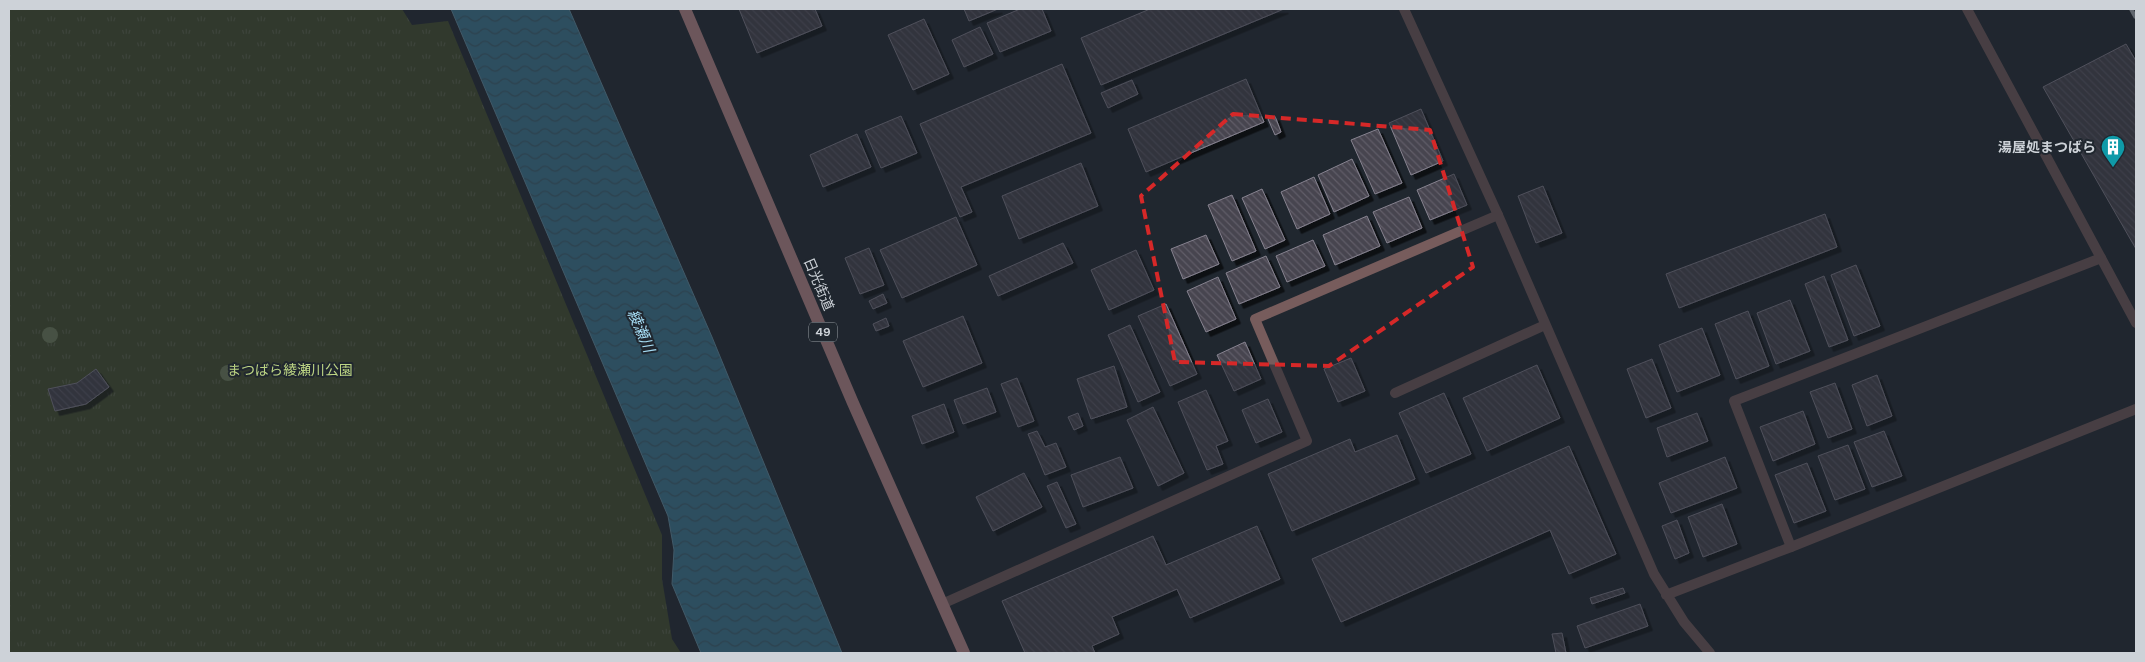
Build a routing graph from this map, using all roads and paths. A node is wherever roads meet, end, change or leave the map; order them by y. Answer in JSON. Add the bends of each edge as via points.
{"nodes":[{"id":1,"x":684,"y":9,"type":"edge"},
{"id":2,"x":1404,"y":9,"type":"edge"},
{"id":3,"x":1967,"y":9,"type":"edge"},
{"id":4,"x":1498,"y":215,"type":"junction"},
{"id":5,"x":2101,"y":258,"type":"junction"},
{"id":6,"x":2136,"y":323,"type":"edge"},
{"id":7,"x":1545,"y":325,"type":"junction"},
{"id":8,"x":1395,"y":393,"type":"dead end"},
{"id":9,"x":2136,"y":409,"type":"edge"},
{"id":10,"x":1791,"y":547,"type":"junction"},
{"id":11,"x":1666,"y":594,"type":"junction"},
{"id":12,"x":942,"y":604,"type":"junction"},
{"id":13,"x":964,"y":653,"type":"edge"},
{"id":14,"x":1710,"y":653,"type":"edge"}],
"edges":[{"from":1,"to":12,"type":"main road","name":"日光街道","number":"49"},
{"from":2,"to":4,"type":"street"},
{"from":3,"to":5,"type":"street"},
{"from":4,"to":7,"type":"street"},
{"from":4,"to":12,"type":"street","via":[[1255,319],[1307,441]]},
{"from":5,"to":6,"type":"street"},
{"from":5,"to":10,"type":"street","via":[[1734,401]]},
{"from":7,"to":8,"type":"street"},
{"from":7,"to":11,"type":"street","via":[[1654,574]]},
{"from":9,"to":10,"type":"street"},
{"from":10,"to":11,"type":"street"},
{"from":11,"to":14,"type":"street"},
{"from":12,"to":13,"type":"main road","name":"日光街道","number":"49"}]}
